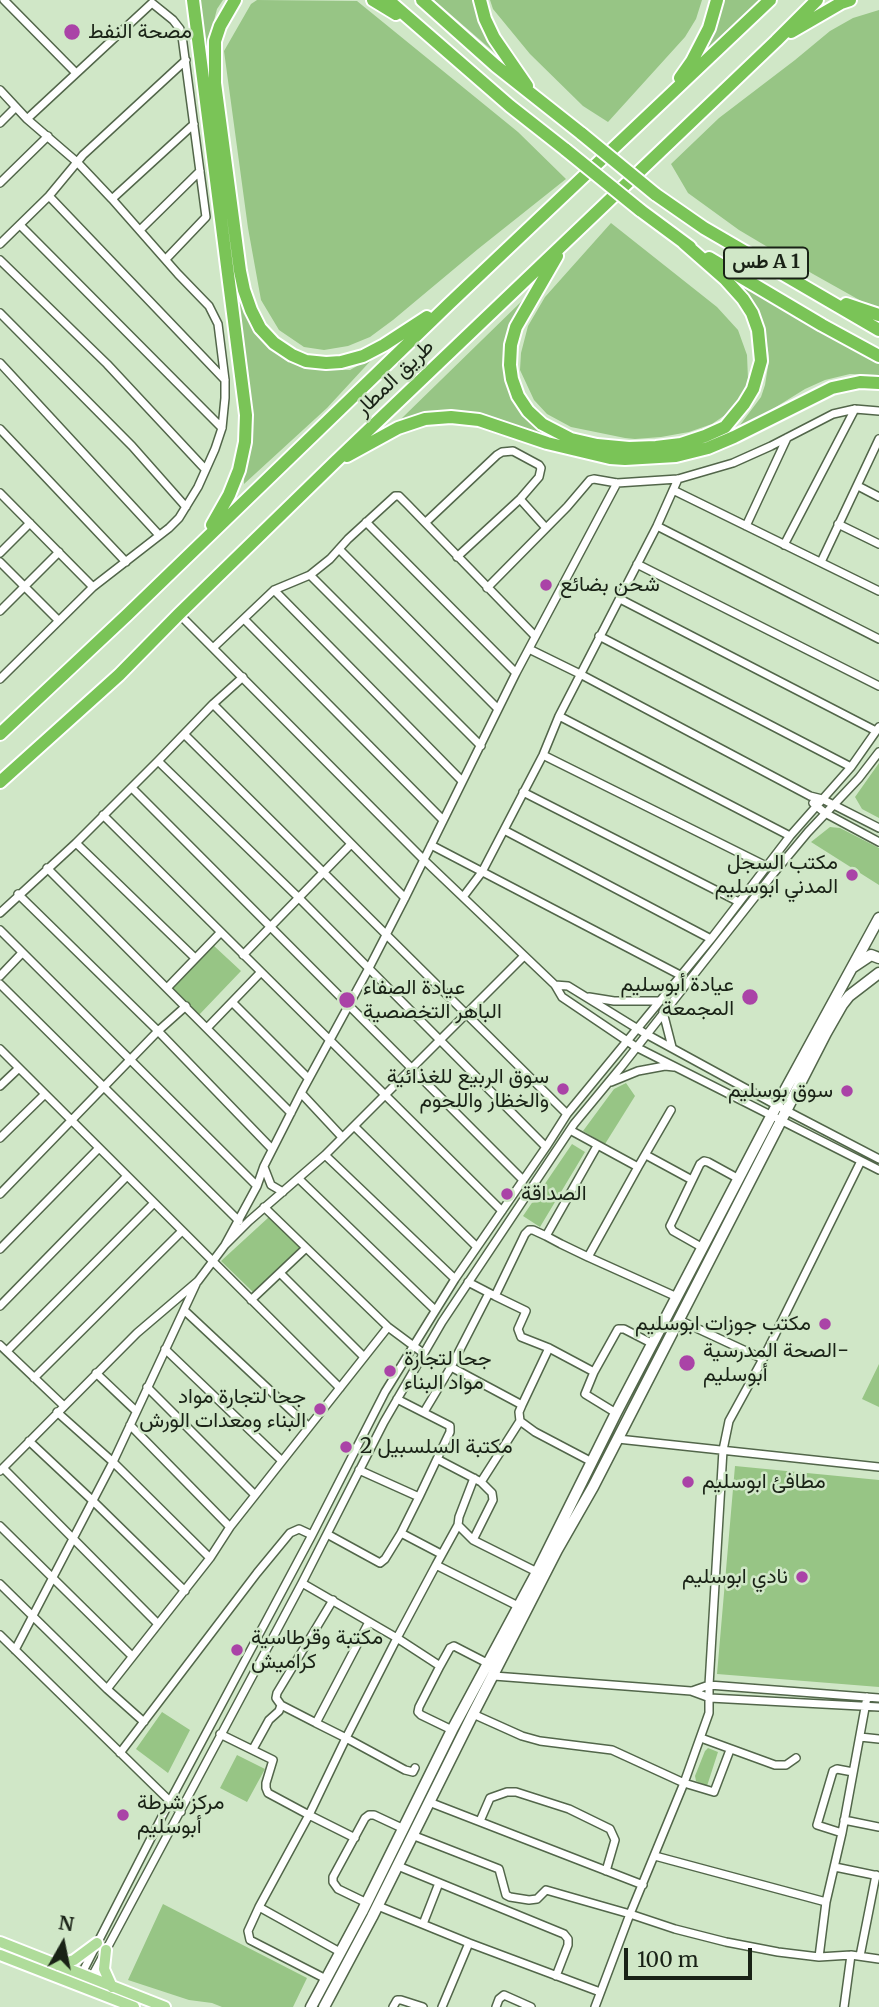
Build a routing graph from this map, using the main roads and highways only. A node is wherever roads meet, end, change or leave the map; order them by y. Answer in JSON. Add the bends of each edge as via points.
{"nodes":[{"id":1,"x":193,"y":0,"type":"edge"},
{"id":2,"x":235,"y":0,"type":"edge"},
{"id":3,"x":373,"y":0,"type":"edge"},
{"id":4,"x":388,"y":0,"type":"edge"},
{"id":5,"x":422,"y":0,"type":"edge"},
{"id":6,"x":480,"y":0,"type":"edge"},
{"id":7,"x":717,"y":0,"type":"edge"},
{"id":8,"x":770,"y":0,"type":"edge"},
{"id":9,"x":817,"y":0,"type":"edge"},
{"id":10,"x":850,"y":0,"type":"edge"},
{"id":11,"x":420,"y":28,"type":"junction"},
{"id":12,"x":776,"y":41,"type":"junction"},
{"id":13,"x":538,"y":101,"type":"junction"},
{"id":14,"x":665,"y":101,"type":"junction"},
{"id":15,"x":567,"y":240,"type":"junction"},
{"id":16,"x":684,"y":243,"type":"junction"},
{"id":17,"x":821,"y":296,"type":"junction"},
{"id":18,"x":449,"y":304,"type":"junction"},
{"id":19,"x":879,"y":315,"type":"edge"},
{"id":20,"x":879,"y":330,"type":"edge"},
{"id":21,"x":879,"y":356,"type":"edge"},
{"id":22,"x":879,"y":383,"type":"edge"},
{"id":23,"x":334,"y":463,"type":"junction"},
{"id":24,"x":200,"y":544,"type":"junction"},
{"id":25,"x":0,"y":734,"type":"edge"},
{"id":26,"x":0,"y":782,"type":"edge"},
{"id":27,"x":879,"y":918,"type":"edge"},
{"id":28,"x":879,"y":958,"type":"edge"},
{"id":29,"x":849,"y":970,"type":"junction"},
{"id":30,"x":878,"y":971,"type":"edge"},
{"id":31,"x":684,"y":1284,"type":"junction"},
{"id":32,"x":694,"y":1290,"type":"junction"},
{"id":33,"x":582,"y":1483,"type":"junction"},
{"id":34,"x":593,"y":1487,"type":"junction"},
{"id":35,"x":438,"y":1773,"type":"junction"},
{"id":36,"x":408,"y":1832,"type":"junction"},
{"id":37,"x":364,"y":1907,"type":"junction"},
{"id":38,"x":372,"y":1917,"type":"junction"},
{"id":39,"x":0,"y":1942,"type":"edge"},
{"id":40,"x":0,"y":1955,"type":"edge"},
{"id":41,"x":58,"y":1965,"type":"junction"},
{"id":42,"x":84,"y":1982,"type":"junction"},
{"id":43,"x":113,"y":1987,"type":"junction"},
{"id":44,"x":134,"y":2007,"type":"edge"},
{"id":45,"x":165,"y":2007,"type":"edge"},
{"id":46,"x":311,"y":2007,"type":"edge"},
{"id":47,"x":324,"y":2007,"type":"edge"}],
"edges":[{"from":1,"to":24,"type":"highway","via":[[246,415],[239,470]]},
{"from":2,"to":18,"type":"highway","via":[[215,41],[215,83],[240,271],[260,328],[274,343],[306,361],[341,362],[384,345]]},
{"from":3,"to":11,"type":"highway"},
{"from":4,"to":11,"type":"highway"},
{"from":5,"to":13,"type":"highway"},
{"from":6,"to":13,"type":"highway","via":[[494,37]]},
{"from":7,"to":14,"type":"highway","via":[[709,28]]},
{"from":8,"to":14,"type":"highway","name":"طريق المطار"},
{"from":9,"to":12,"type":"highway","name":"طريق المطار"},
{"from":10,"to":12,"type":"highway"},
{"from":11,"to":16,"type":"highway","bridge":true,"via":[[510,106]]},
{"from":12,"to":15,"type":"highway","name":"طريق المطار"},
{"from":13,"to":17,"type":"highway","number":"طس A 1","bridge":true,"via":[[704,228]]},
{"from":14,"to":18,"type":"highway","name":"طريق المطار"},
{"from":15,"to":16,"type":"highway","via":[[516,327],[511,345],[512,380],[528,411],[551,430],[597,445],[629,448],[681,444],[725,427],[758,376],[760,347],[752,313],[725,279]]},
{"from":15,"to":23,"type":"highway","name":"طريق المطار"},
{"from":16,"to":21,"type":"highway"},
{"from":17,"to":19,"type":"highway"},
{"from":17,"to":20,"type":"highway","number":"طس A 1"},
{"from":18,"to":24,"type":"highway","name":"طريق المطار"},
{"from":22,"to":23,"type":"highway","via":[[832,388],[734,437],[676,456],[610,458],[479,420],[451,417],[398,428]]},
{"from":23,"to":26,"type":"highway","name":"طريق المطار","via":[[120,675]]},
{"from":24,"to":25,"type":"highway","name":"طريق المطار"},
{"from":27,"to":29,"type":"main road"},
{"from":28,"to":29,"type":"main road","via":[[867,956]]},
{"from":29,"to":31,"type":"main road"},
{"from":30,"to":32,"type":"main road","via":[[842,1004]]},
{"from":31,"to":32,"type":"main road"},
{"from":31,"to":33,"type":"main road"},
{"from":32,"to":34,"type":"main road"},
{"from":33,"to":34,"type":"main road"},
{"from":33,"to":35,"type":"main road","via":[[452,1730]]},
{"from":34,"to":35,"type":"main road"},
{"from":35,"to":36,"type":"main road"},
{"from":35,"to":36,"type":"main road","via":[[429,1802]]},
{"from":36,"to":37,"type":"main road"},
{"from":36,"to":38,"type":"main road","via":[[398,1866]]},
{"from":37,"to":38,"type":"main road"},
{"from":37,"to":46,"type":"main road"},
{"from":38,"to":47,"type":"main road"},
{"from":39,"to":41,"type":"main road"},
{"from":40,"to":42,"type":"main road"},
{"from":41,"to":42,"type":"main road"},
{"from":41,"to":43,"type":"main road","via":[[102,1947],[104,1969]]},
{"from":42,"to":43,"type":"main road"},
{"from":42,"to":44,"type":"main road"},
{"from":43,"to":45,"type":"main road"}]}
